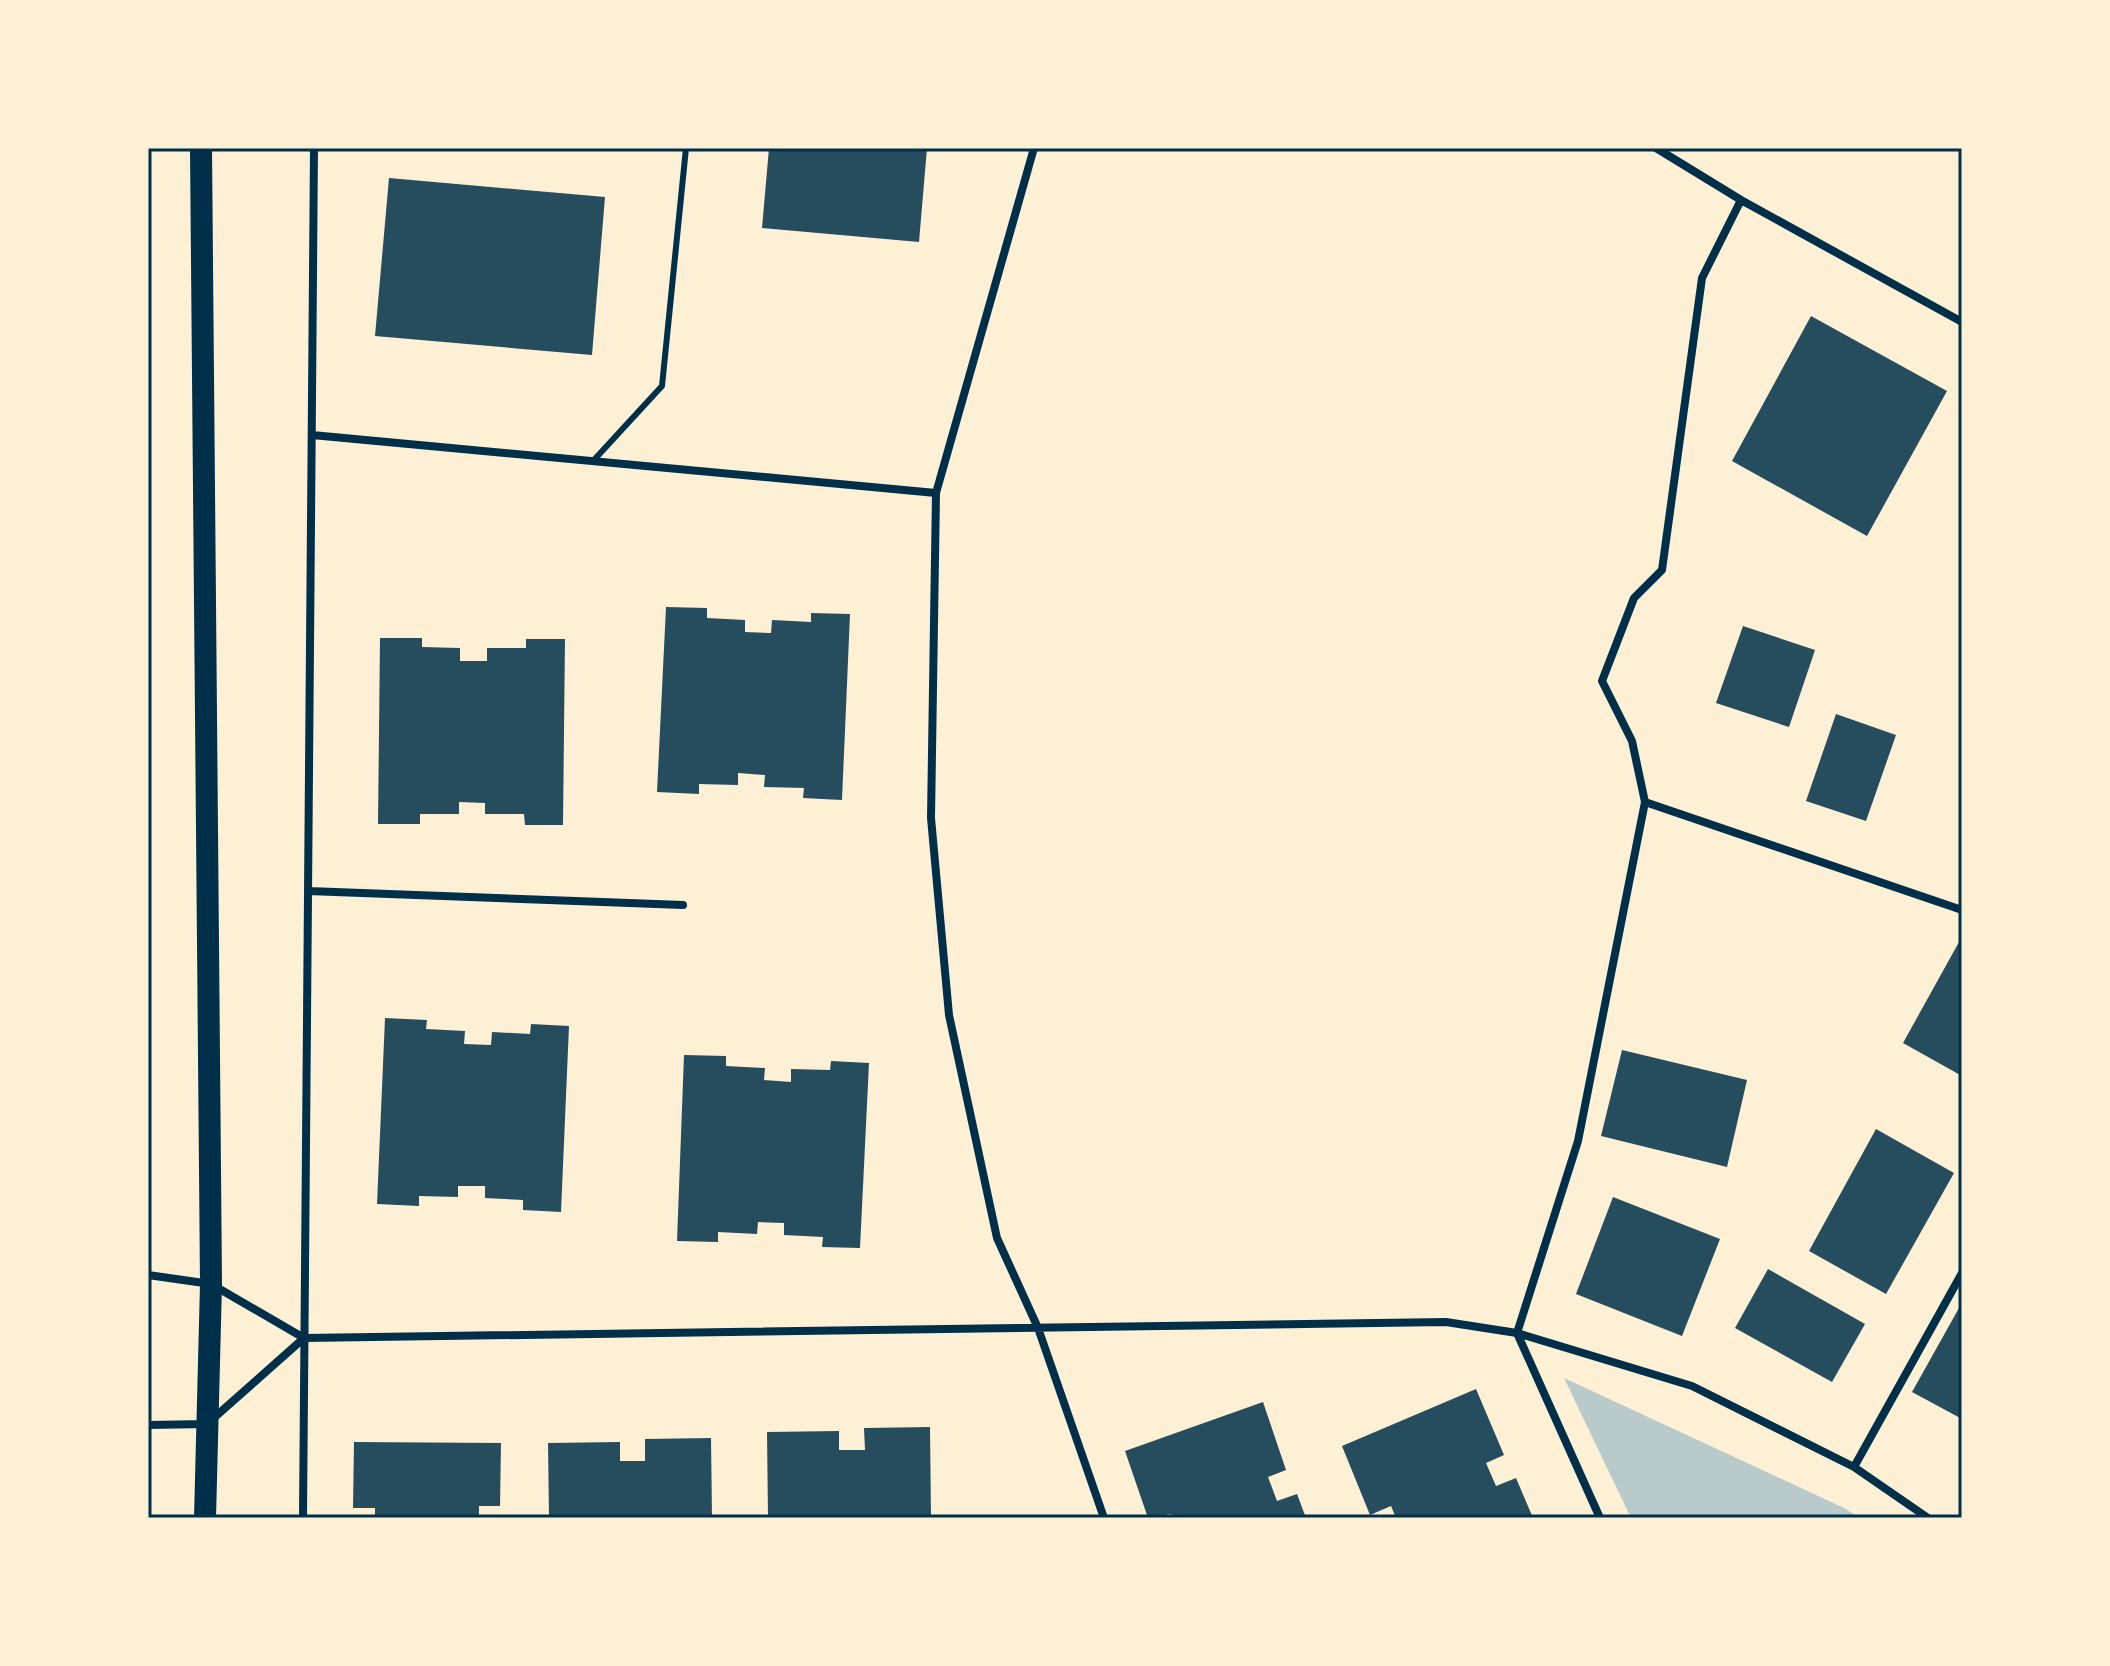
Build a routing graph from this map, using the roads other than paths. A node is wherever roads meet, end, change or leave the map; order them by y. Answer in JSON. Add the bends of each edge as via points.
{"nodes":[{"id":1,"x":201,"y":148,"type":"edge"},
{"id":2,"x":314,"y":148,"type":"edge"},
{"id":3,"x":686,"y":148,"type":"edge"},
{"id":4,"x":1034,"y":148,"type":"edge"},
{"id":5,"x":1656,"y":148,"type":"edge"},
{"id":6,"x":1741,"y":200,"type":"junction"},
{"id":7,"x":1962,"y":322,"type":"edge"},
{"id":8,"x":312,"y":435,"type":"junction"},
{"id":9,"x":593,"y":461,"type":"junction"},
{"id":10,"x":936,"y":493,"type":"junction"},
{"id":11,"x":1645,"y":802,"type":"junction"},
{"id":12,"x":308,"y":891,"type":"junction"},
{"id":13,"x":683,"y":905,"type":"dead end"},
{"id":14,"x":1962,"y":910,"type":"edge"},
{"id":15,"x":1962,"y":1273,"type":"edge"},
{"id":16,"x":148,"y":1275,"type":"edge"},
{"id":17,"x":211,"y":1284,"type":"junction"},
{"id":18,"x":1038,"y":1328,"type":"junction"},
{"id":19,"x":1517,"y":1333,"type":"junction"},
{"id":20,"x":304,"y":1338,"type":"junction"},
{"id":21,"x":207,"y":1424,"type":"junction"},
{"id":22,"x":148,"y":1425,"type":"edge"},
{"id":23,"x":1854,"y":1467,"type":"junction"},
{"id":24,"x":205,"y":1518,"type":"edge"},
{"id":25,"x":303,"y":1518,"type":"edge"},
{"id":26,"x":1104,"y":1518,"type":"edge"},
{"id":27,"x":1600,"y":1518,"type":"edge"},
{"id":28,"x":1928,"y":1518,"type":"edge"}],
"edges":[{"from":1,"to":17,"type":"highway"},
{"from":2,"to":8,"type":"street"},
{"from":3,"to":9,"type":"lane","via":[[662,386]]},
{"from":4,"to":10,"type":"street"},
{"from":5,"to":6,"type":"street"},
{"from":6,"to":7,"type":"street"},
{"from":6,"to":11,"type":"street","via":[[1702,278],[1662,570],[1634,598],[1602,681],[1632,741]]},
{"from":8,"to":9,"type":"street"},
{"from":8,"to":12,"type":"street"},
{"from":9,"to":10,"type":"street"},
{"from":10,"to":18,"type":"street","via":[[931,818],[949,1015],[997,1238]]},
{"from":11,"to":14,"type":"street"},
{"from":11,"to":19,"type":"street","via":[[1578,1141]]},
{"from":12,"to":13,"type":"street"},
{"from":12,"to":20,"type":"street"},
{"from":15,"to":23,"type":"street"},
{"from":16,"to":17,"type":"street"},
{"from":17,"to":20,"type":"street"},
{"from":17,"to":21,"type":"highway"},
{"from":18,"to":19,"type":"street","via":[[1446,1322]]},
{"from":18,"to":20,"type":"street"},
{"from":18,"to":26,"type":"street"},
{"from":19,"to":23,"type":"street","via":[[1692,1386]]},
{"from":19,"to":27,"type":"street"},
{"from":20,"to":21,"type":"street"},
{"from":20,"to":25,"type":"street"},
{"from":21,"to":22,"type":"street"},
{"from":21,"to":24,"type":"highway"},
{"from":23,"to":28,"type":"street"}]}
